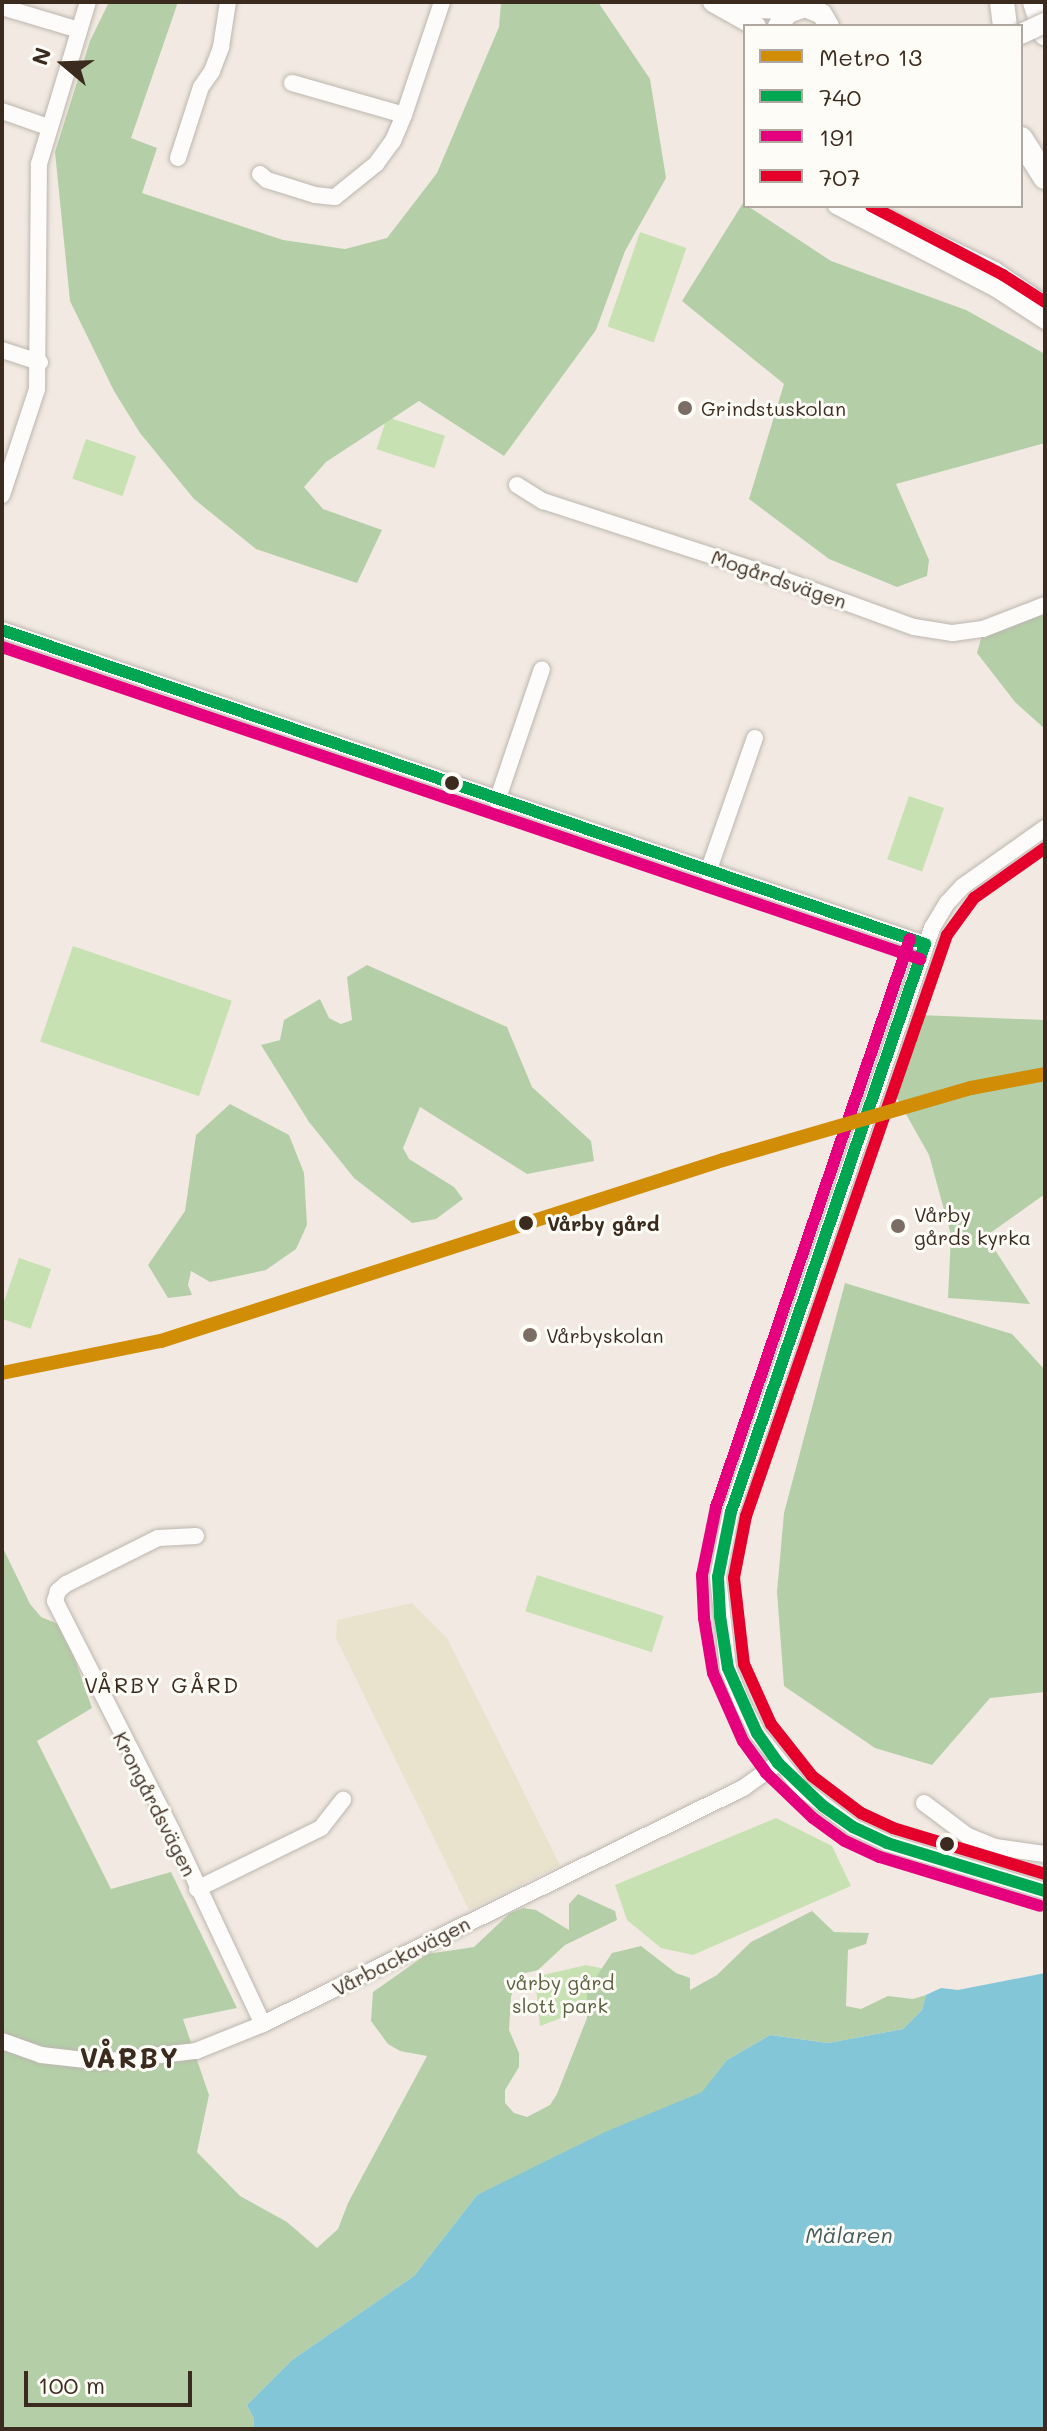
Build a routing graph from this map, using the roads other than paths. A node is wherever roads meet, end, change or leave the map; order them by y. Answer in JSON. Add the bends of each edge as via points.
{"nodes":[{"id":1,"x":88,"y":2,"type":"edge"},
{"id":2,"x":228,"y":2,"type":"edge"},
{"id":3,"x":442,"y":2,"type":"edge"},
{"id":4,"x":713,"y":2,"type":"edge"},
{"id":5,"x":744,"y":2,"type":"edge"},
{"id":6,"x":1002,"y":2,"type":"edge"},
{"id":7,"x":1035,"y":2,"type":"edge"},
{"id":8,"x":2,"y":7,"type":"edge"},
{"id":9,"x":795,"y":10,"type":"junction"},
{"id":10,"x":1045,"y":23,"type":"edge"},
{"id":11,"x":752,"y":24,"type":"edge"},
{"id":12,"x":780,"y":24,"type":"edge"},
{"id":13,"x":830,"y":24,"type":"edge"},
{"id":14,"x":1005,"y":24,"type":"edge"},
{"id":15,"x":79,"y":30,"type":"junction"},
{"id":16,"x":1023,"y":33,"type":"edge"},
{"id":17,"x":1045,"y":33,"type":"edge"},
{"id":18,"x":292,"y":83,"type":"dead end"},
{"id":19,"x":2,"y":111,"type":"edge"},
{"id":20,"x":404,"y":115,"type":"junction"},
{"id":21,"x":48,"y":127,"type":"junction"},
{"id":22,"x":1023,"y":134,"type":"edge"},
{"id":23,"x":1023,"y":142,"type":"edge"},
{"id":24,"x":1045,"y":150,"type":"edge"},
{"id":25,"x":178,"y":158,"type":"dead end"},
{"id":26,"x":260,"y":174,"type":"dead end"},
{"id":27,"x":1045,"y":177,"type":"edge"},
{"id":28,"x":840,"y":208,"type":"edge"},
{"id":29,"x":867,"y":208,"type":"edge"},
{"id":30,"x":1045,"y":304,"type":"edge"},
{"id":31,"x":1045,"y":321,"type":"edge"},
{"id":32,"x":2,"y":350,"type":"edge"},
{"id":33,"x":40,"y":362,"type":"junction"},
{"id":34,"x":517,"y":485,"type":"dead end"},
{"id":35,"x":3,"y":490,"type":"edge"},
{"id":36,"x":1045,"y":605,"type":"edge"},
{"id":37,"x":2,"y":630,"type":"edge"},
{"id":38,"x":542,"y":669,"type":"dead end"},
{"id":39,"x":755,"y":738,"type":"dead end"},
{"id":40,"x":497,"y":801,"type":"junction"},
{"id":41,"x":1045,"y":828,"type":"edge"},
{"id":42,"x":708,"y":872,"type":"junction"},
{"id":43,"x":925,"y":944,"type":"junction"},
{"id":44,"x":196,"y":1536,"type":"dead end"},
{"id":45,"x":778,"y":1763,"type":"junction"},
{"id":46,"x":343,"y":1800,"type":"dead end"},
{"id":47,"x":924,"y":1803,"type":"dead end"},
{"id":48,"x":1022,"y":1853,"type":"junction"},
{"id":49,"x":1045,"y":1854,"type":"edge"},
{"id":50,"x":1013,"y":1882,"type":"junction"},
{"id":51,"x":197,"y":1889,"type":"junction"},
{"id":52,"x":1045,"y":1891,"type":"edge"},
{"id":53,"x":263,"y":2024,"type":"junction"},
{"id":54,"x":2,"y":2041,"type":"edge"}],
"edges":[{"from":1,"to":15,"type":"street"},
{"from":2,"to":25,"type":"street","via":[[221,47],[201,87]]},
{"from":3,"to":20,"type":"street"},
{"from":4,"to":11,"type":"main road"},
{"from":5,"to":9,"type":"main road"},
{"from":6,"to":14,"type":"highway"},
{"from":7,"to":17,"type":"highway"},
{"from":8,"to":15,"type":"street"},
{"from":9,"to":12,"type":"main road"},
{"from":9,"to":13,"type":"main road","via":[[815,9]]},
{"from":10,"to":16,"type":"main road","bridge":true},
{"from":15,"to":21,"type":"street"},
{"from":18,"to":20,"type":"street"},
{"from":19,"to":21,"type":"street"},
{"from":20,"to":26,"type":"street","via":[[376,164],[335,197]]},
{"from":21,"to":33,"type":"street","via":[[39,164]]},
{"from":22,"to":24,"type":"main road"},
{"from":23,"to":27,"type":"highway"},
{"from":28,"to":31,"type":"street","via":[[996,289]]},
{"from":29,"to":30,"type":"street","via":[[995,270]]},
{"from":32,"to":33,"type":"street"},
{"from":33,"to":35,"type":"street","via":[[37,389]]},
{"from":34,"to":36,"type":"street","name":"Mogårdsvägen","via":[[543,501],[914,627],[953,633],[983,629]]},
{"from":37,"to":40,"type":"street"},
{"from":38,"to":40,"type":"street"},
{"from":39,"to":42,"type":"street"},
{"from":40,"to":42,"type":"street"},
{"from":41,"to":43,"type":"street","via":[[954,894]]},
{"from":42,"to":43,"type":"street"},
{"from":43,"to":45,"type":"street","via":[[786,1346],[722,1550],[719,1603],[728,1668],[757,1733]]},
{"from":44,"to":51,"type":"street","name":"Krongårdsvägen","via":[[158,1538],[66,1584],[55,1601]]},
{"from":45,"to":50,"type":"street","via":[[801,1788],[853,1827],[887,1843]]},
{"from":45,"to":53,"type":"street","name":"Vårbackavägen","via":[[743,1788]]},
{"from":46,"to":51,"type":"street","via":[[321,1828]]},
{"from":47,"to":48,"type":"street","via":[[968,1836]]},
{"from":48,"to":49,"type":"street"},
{"from":48,"to":50,"type":"street"},
{"from":50,"to":52,"type":"street"},
{"from":51,"to":53,"type":"street","name":"Krongårdsvägen"},
{"from":53,"to":54,"type":"street","name":"Vårbackavägen","via":[[196,2051],[102,2062],[41,2055]]}]}
